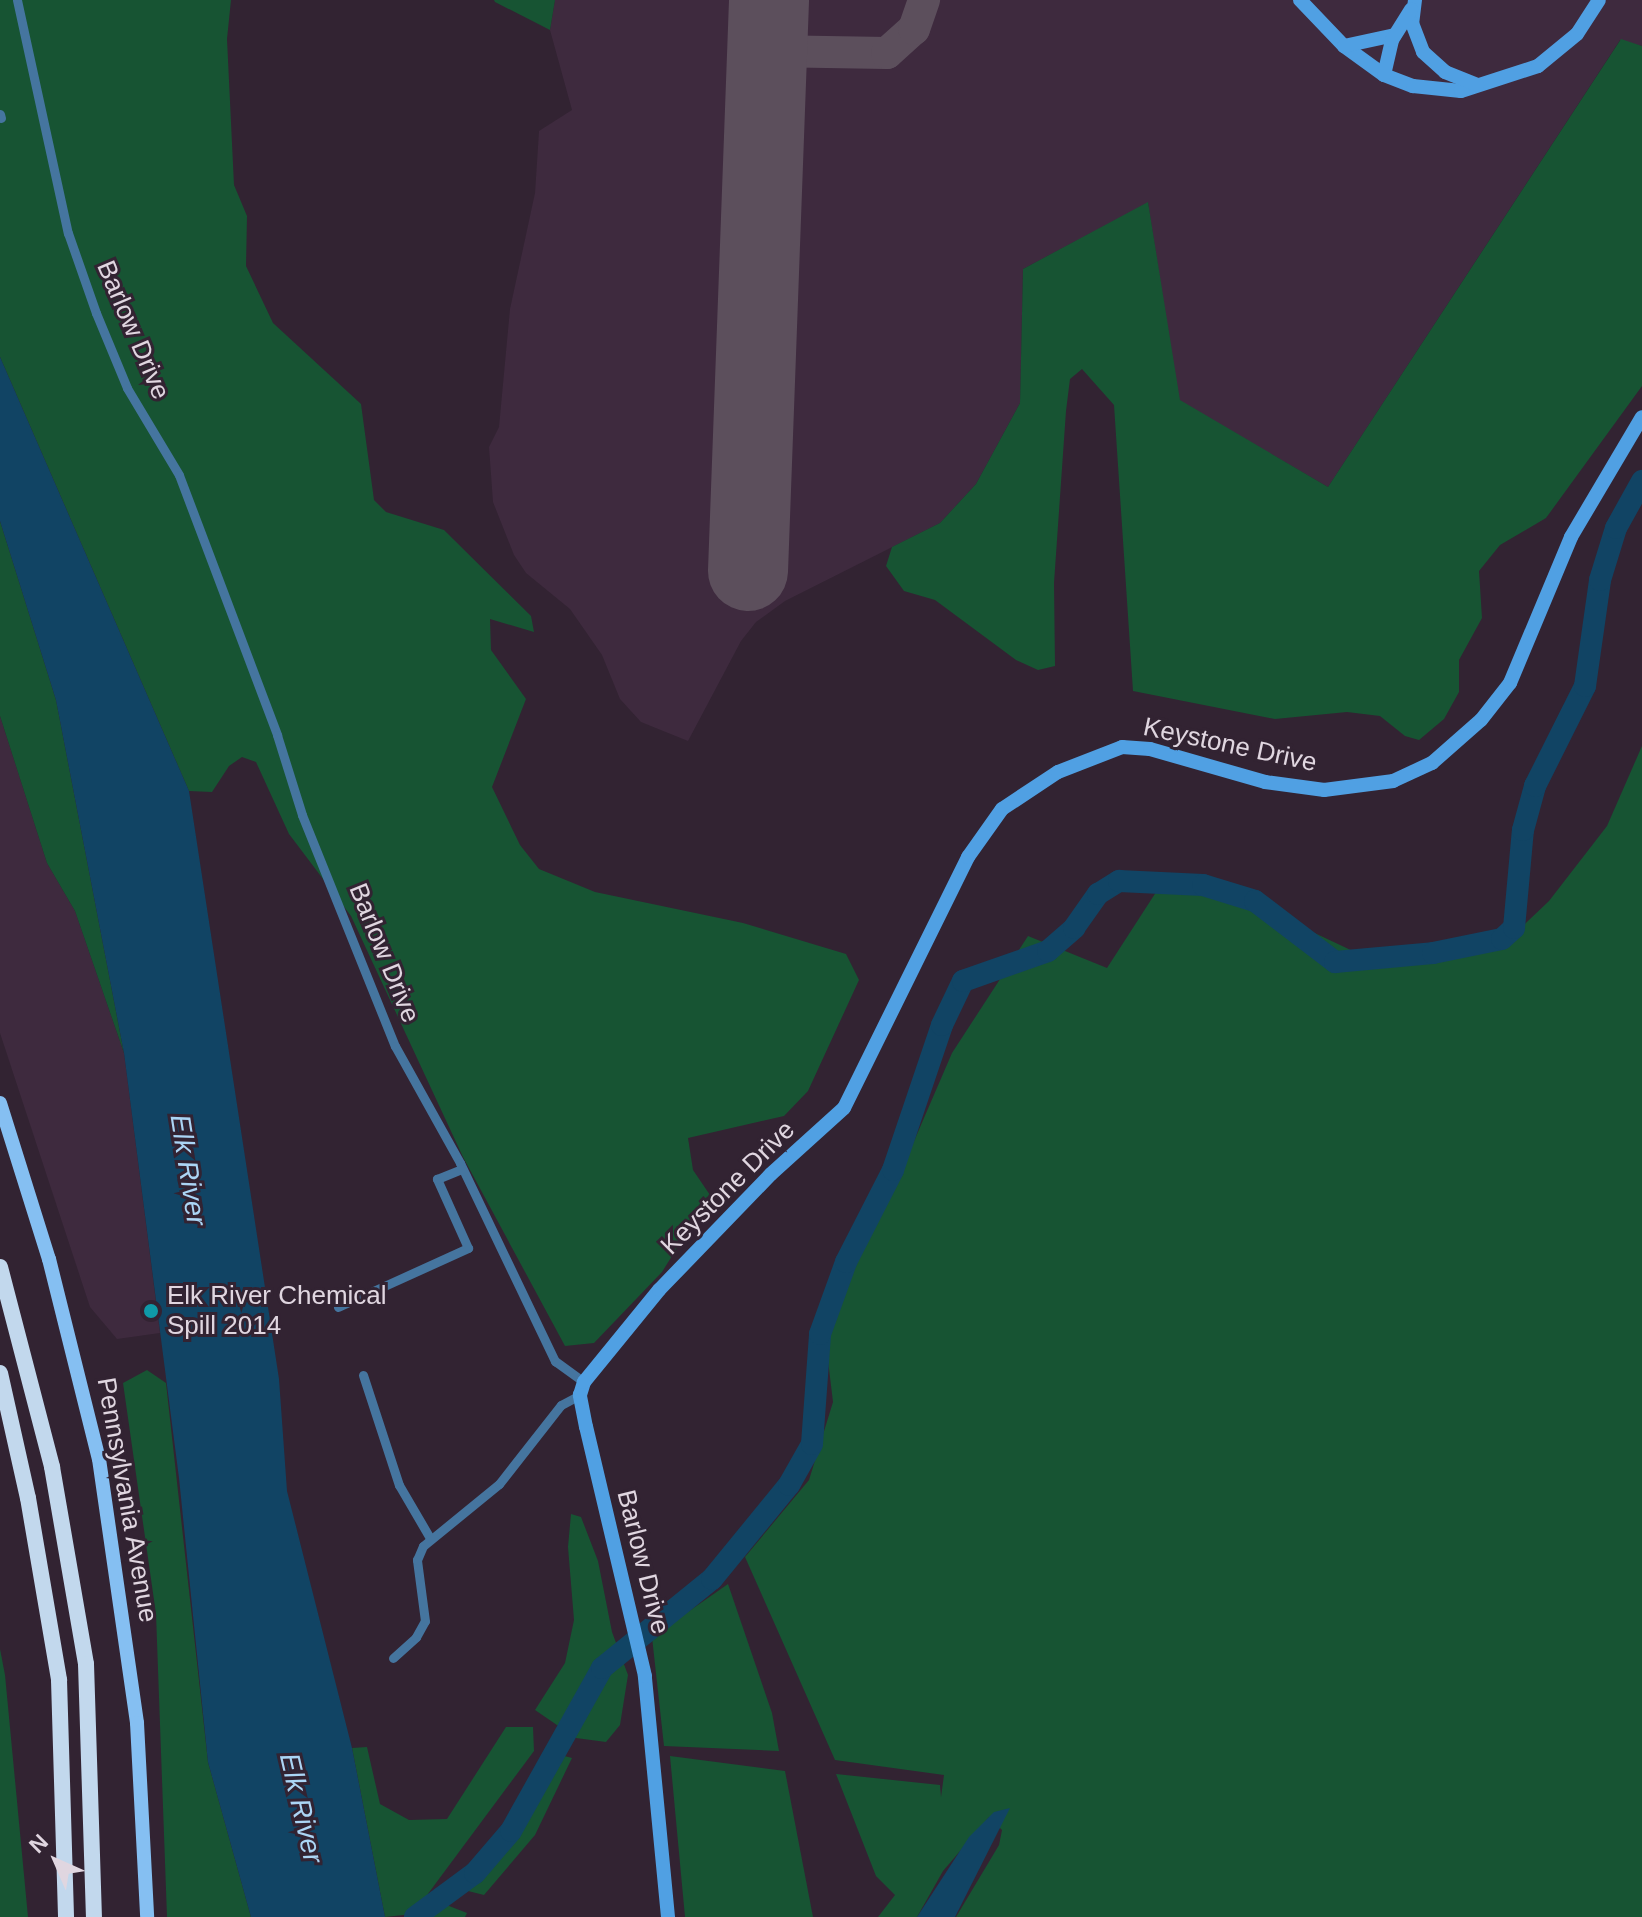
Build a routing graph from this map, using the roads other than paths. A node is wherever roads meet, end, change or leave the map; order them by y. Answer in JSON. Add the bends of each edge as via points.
{"nodes":[{"id":1,"x":17,"y":0,"type":"edge"},
{"id":2,"x":1300,"y":0,"type":"edge"},
{"id":3,"x":1599,"y":0,"type":"edge"},
{"id":4,"x":1414,"y":4,"type":"edge"},
{"id":5,"x":1395,"y":35,"type":"junction"},
{"id":6,"x":1344,"y":46,"type":"junction"},
{"id":7,"x":1384,"y":75,"type":"junction"},
{"id":8,"x":1478,"y":85,"type":"junction"},
{"id":9,"x":1642,"y":417,"type":"edge"},
{"id":10,"x":0,"y":1103,"type":"edge"},
{"id":11,"x":462,"y":1169,"type":"junction"},
{"id":12,"x":0,"y":1267,"type":"edge"},
{"id":13,"x":338,"y":1307,"type":"dead end"},
{"id":14,"x":0,"y":1373,"type":"edge"},
{"id":15,"x":363,"y":1375,"type":"dead end"},
{"id":16,"x":582,"y":1389,"type":"junction"},
{"id":17,"x":430,"y":1538,"type":"junction"},
{"id":18,"x":393,"y":1658,"type":"dead end"},
{"id":19,"x":66,"y":1917,"type":"edge"},
{"id":20,"x":94,"y":1917,"type":"edge"},
{"id":21,"x":147,"y":1917,"type":"edge"},
{"id":22,"x":668,"y":1917,"type":"edge"}],
"edges":[{"from":1,"to":11,"type":"street","name":"Barlow Drive","via":[[68,233],[96,313],[127,388],[179,475],[302,815],[395,1046]]},
{"from":2,"to":6,"type":"street"},
{"from":3,"to":8,"type":"street","via":[[1577,34],[1553,55],[1521,75]]},
{"from":4,"to":5,"type":"street"},
{"from":4,"to":8,"type":"street","via":[[1417,41],[1430,60]]},
{"from":5,"to":6,"type":"street"},
{"from":5,"to":7,"type":"street"},
{"from":6,"to":7,"type":"street"},
{"from":7,"to":8,"type":"street","via":[[1446,91]]},
{"from":9,"to":16,"type":"street","name":"Keystone Drive","via":[[1571,537],[1510,683],[1481,720],[1432,763],[1393,781],[1324,790],[1265,782],[1150,749],[1122,747],[1067,767],[1002,809],[968,857],[844,1108],[771,1174],[651,1299]]},
{"from":10,"to":21,"type":"main road","name":"Pennsylvania Avenue","via":[[53,1273],[99,1459],[137,1723]]},
{"from":11,"to":13,"type":"street","via":[[437,1179],[468,1248]]},
{"from":11,"to":16,"type":"street","name":"Barlow Drive","via":[[555,1361]]},
{"from":12,"to":20,"type":"highway","via":[[52,1467],[86,1664]]},
{"from":14,"to":19,"type":"highway","via":[[59,1680]]},
{"from":15,"to":17,"type":"street","via":[[399,1485]]},
{"from":16,"to":17,"type":"street","name":"Keystone Drive","via":[[561,1405],[499,1484]]},
{"from":16,"to":22,"type":"street","name":"Barlow Drive","via":[[642,1663]]},
{"from":17,"to":18,"type":"street","via":[[417,1560],[423,1628]]}]}
